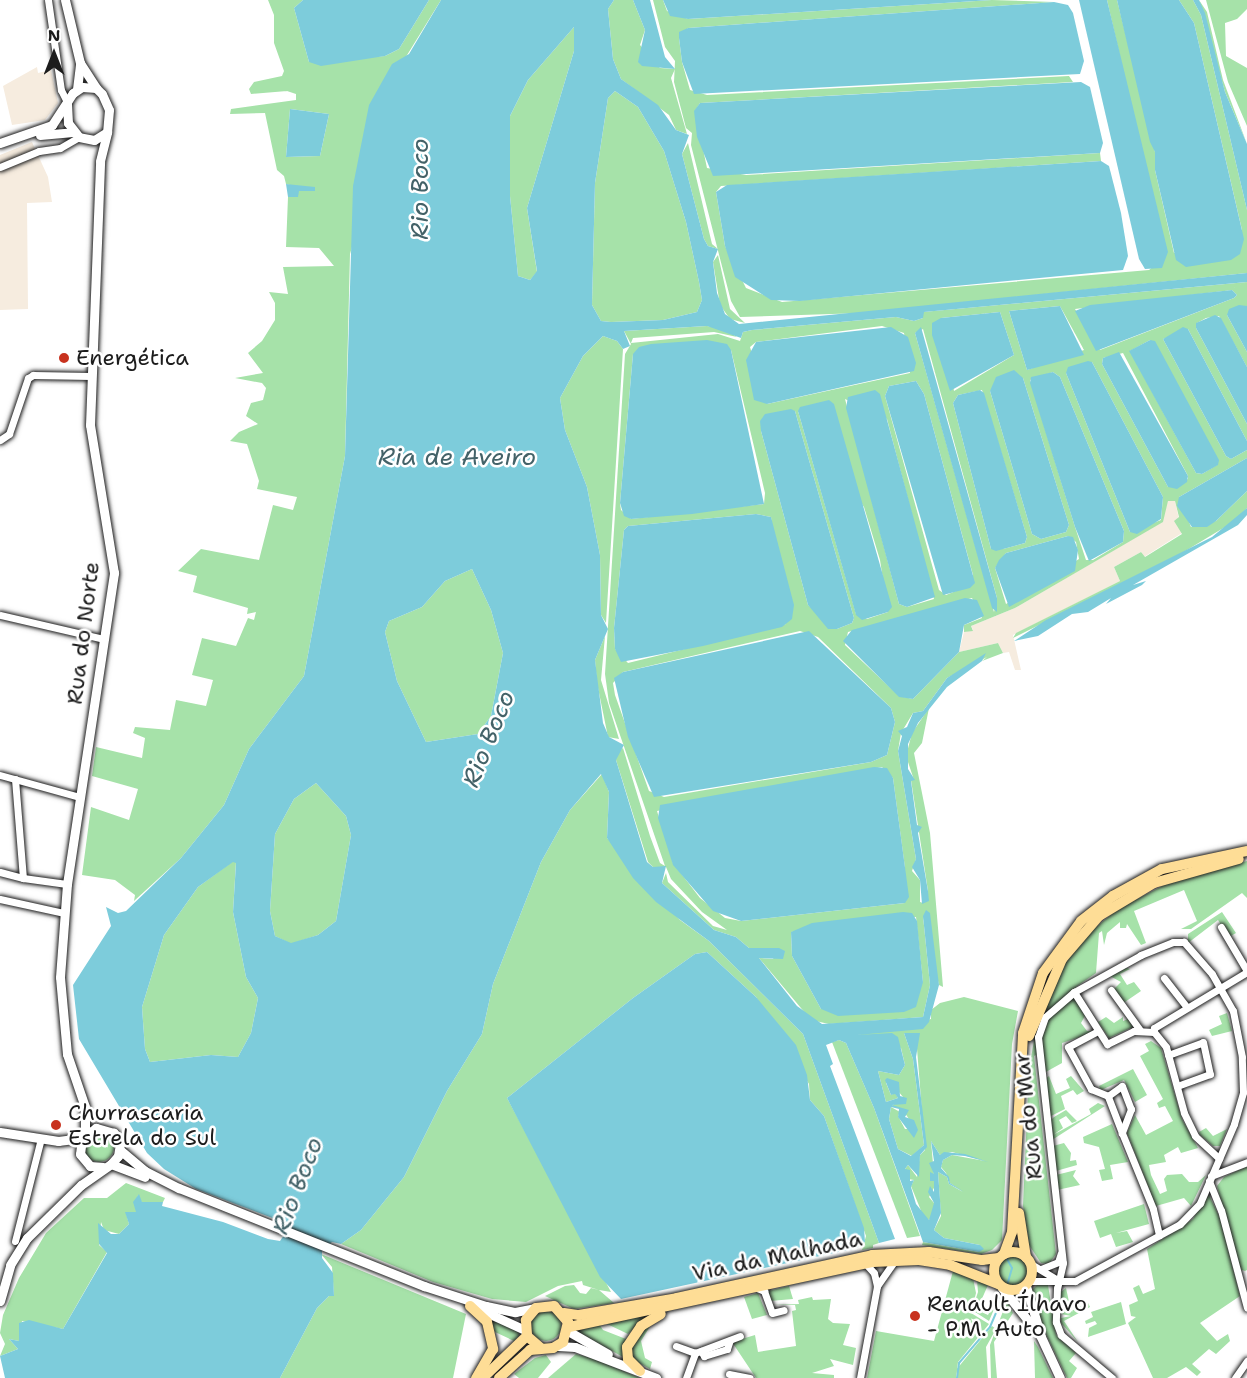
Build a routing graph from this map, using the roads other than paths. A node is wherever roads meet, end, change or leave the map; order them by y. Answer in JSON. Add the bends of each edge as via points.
{"nodes":[{"id":1,"x":48,"y":0,"type":"edge"},
{"id":2,"x":65,"y":0,"type":"edge"},
{"id":3,"x":80,"y":63,"type":"junction"},
{"id":4,"x":59,"y":78,"type":"junction"},
{"id":5,"x":96,"y":88,"type":"junction"},
{"id":6,"x":75,"y":91,"type":"junction"},
{"id":7,"x":67,"y":103,"type":"junction"},
{"id":8,"x":106,"y":132,"type":"junction"},
{"id":9,"x":26,"y":137,"type":"junction"},
{"id":10,"x":80,"y":137,"type":"junction"},
{"id":11,"x":0,"y":143,"type":"edge"},
{"id":12,"x":100,"y":161,"type":"junction"},
{"id":13,"x":0,"y":167,"type":"edge"},
{"id":14,"x":91,"y":376,"type":"junction"},
{"id":15,"x":0,"y":440,"type":"edge"},
{"id":16,"x":0,"y":615,"type":"edge"},
{"id":17,"x":104,"y":639,"type":"junction"},
{"id":18,"x":0,"y":775,"type":"edge"},
{"id":19,"x":15,"y":779,"type":"junction"},
{"id":20,"x":80,"y":797,"type":"junction"},
{"id":21,"x":1247,"y":851,"type":"edge"},
{"id":22,"x":1247,"y":857,"type":"edge"},
{"id":23,"x":0,"y":872,"type":"edge"},
{"id":24,"x":1183,"y":872,"type":"junction"},
{"id":25,"x":23,"y":878,"type":"junction"},
{"id":26,"x":67,"y":884,"type":"junction"},
{"id":27,"x":0,"y":900,"type":"edge"},
{"id":28,"x":1102,"y":904,"type":"junction"},
{"id":29,"x":64,"y":914,"type":"junction"},
{"id":30,"x":1221,"y":927,"type":"dead end"},
{"id":31,"x":1247,"y":972,"type":"edge"},
{"id":32,"x":1164,"y":978,"type":"dead end"},
{"id":33,"x":1220,"y":988,"type":"junction"},
{"id":34,"x":1111,"y":990,"type":"dead end"},
{"id":35,"x":1074,"y":992,"type":"junction"},
{"id":36,"x":1187,"y":1007,"type":"junction"},
{"id":37,"x":1034,"y":1022,"type":"junction"},
{"id":38,"x":1098,"y":1031,"type":"junction"},
{"id":39,"x":1143,"y":1031,"type":"junction"},
{"id":40,"x":1154,"y":1032,"type":"junction"},
{"id":41,"x":1247,"y":1033,"type":"edge"},
{"id":42,"x":1239,"y":1035,"type":"junction"},
{"id":43,"x":1168,"y":1055,"type":"junction"},
{"id":44,"x":1177,"y":1086,"type":"junction"},
{"id":45,"x":1245,"y":1092,"type":"edge"},
{"id":46,"x":1108,"y":1096,"type":"junction"},
{"id":47,"x":85,"y":1107,"type":"junction"},
{"id":48,"x":102,"y":1128,"type":"junction"},
{"id":49,"x":0,"y":1132,"type":"edge"},
{"id":50,"x":1122,"y":1133,"type":"junction"},
{"id":51,"x":83,"y":1136,"type":"junction"},
{"id":52,"x":41,"y":1138,"type":"junction"},
{"id":53,"x":58,"y":1141,"type":"junction"},
{"id":54,"x":120,"y":1150,"type":"junction"},
{"id":55,"x":83,"y":1158,"type":"junction"},
{"id":56,"x":1219,"y":1158,"type":"junction"},
{"id":57,"x":1247,"y":1162,"type":"edge"},
{"id":58,"x":107,"y":1166,"type":"junction"},
{"id":59,"x":1210,"y":1179,"type":"junction"},
{"id":60,"x":81,"y":1185,"type":"junction"},
{"id":61,"x":271,"y":1228,"type":"junction"},
{"id":62,"x":1159,"y":1235,"type":"junction"},
{"id":63,"x":15,"y":1241,"type":"dead end"},
{"id":64,"x":1061,"y":1250,"type":"junction"},
{"id":65,"x":337,"y":1253,"type":"junction"},
{"id":66,"x":1002,"y":1256,"type":"junction"},
{"id":67,"x":896,"y":1260,"type":"junction"},
{"id":68,"x":865,"y":1263,"type":"junction"},
{"id":69,"x":1033,"y":1263,"type":"junction"},
{"id":70,"x":1059,"y":1280,"type":"junction"},
{"id":71,"x":1028,"y":1283,"type":"junction"},
{"id":72,"x":877,"y":1286,"type":"junction"},
{"id":73,"x":1000,"y":1286,"type":"junction"},
{"id":74,"x":757,"y":1288,"type":"junction"},
{"id":75,"x":0,"y":1301,"type":"edge"},
{"id":76,"x":471,"y":1306,"type":"junction"},
{"id":77,"x":679,"y":1306,"type":"junction"},
{"id":78,"x":536,"y":1308,"type":"junction"},
{"id":79,"x":1247,"y":1308,"type":"edge"},
{"id":80,"x":784,"y":1310,"type":"dead end"},
{"id":81,"x":564,"y":1313,"type":"junction"},
{"id":82,"x":569,"y":1329,"type":"junction"},
{"id":83,"x":526,"y":1333,"type":"junction"},
{"id":84,"x":740,"y":1336,"type":"dead end"},
{"id":85,"x":1041,"y":1337,"type":"junction"},
{"id":86,"x":558,"y":1346,"type":"junction"},
{"id":87,"x":676,"y":1346,"type":"dead end"},
{"id":88,"x":541,"y":1348,"type":"junction"},
{"id":89,"x":698,"y":1352,"type":"junction"},
{"id":90,"x":1247,"y":1361,"type":"edge"},
{"id":91,"x":640,"y":1371,"type":"junction"},
{"id":92,"x":729,"y":1374,"type":"dead end"},
{"id":93,"x":476,"y":1378,"type":"edge"},
{"id":94,"x":482,"y":1378,"type":"edge"},
{"id":95,"x":500,"y":1378,"type":"edge"},
{"id":96,"x":656,"y":1378,"type":"edge"},
{"id":97,"x":686,"y":1378,"type":"edge"},
{"id":98,"x":750,"y":1378,"type":"edge"},
{"id":99,"x":860,"y":1378,"type":"edge"},
{"id":100,"x":1060,"y":1378,"type":"edge"},
{"id":101,"x":1112,"y":1378,"type":"edge"},
{"id":102,"x":1235,"y":1378,"type":"edge"}],
"edges":[{"from":1,"to":4,"type":"street"},
{"from":2,"to":3,"type":"main road"},
{"from":3,"to":5,"type":"main road"},
{"from":3,"to":6,"type":"main road"},
{"from":4,"to":6,"type":"street"},
{"from":4,"to":7,"type":"street"},
{"from":5,"to":6,"type":"main road"},
{"from":5,"to":8,"type":"main road","via":[[109,110]]},
{"from":6,"to":7,"type":"main road"},
{"from":7,"to":9,"type":"main road","via":[[52,125]]},
{"from":7,"to":10,"type":"main road"},
{"from":8,"to":10,"type":"main road"},
{"from":8,"to":12,"type":"main road","name":"Rua do Norte"},
{"from":9,"to":10,"type":"main road"},
{"from":9,"to":11,"type":"main road"},
{"from":10,"to":12,"type":"main road"},
{"from":10,"to":13,"type":"street","via":[[60,148],[39,151]]},
{"from":12,"to":14,"type":"main road","name":"Rua do Norte"},
{"from":14,"to":15,"type":"street","via":[[28,378],[9,434]]},
{"from":14,"to":17,"type":"main road","name":"Rua do Norte","via":[[92,445],[113,556]]},
{"from":16,"to":17,"type":"street"},
{"from":17,"to":20,"type":"main road","name":"Rua do Norte"},
{"from":18,"to":19,"type":"street"},
{"from":19,"to":20,"type":"street"},
{"from":19,"to":25,"type":"street"},
{"from":20,"to":26,"type":"main road","name":"Rua do Norte"},
{"from":21,"to":28,"type":"main road","via":[[1162,869]]},
{"from":22,"to":24,"type":"main road"},
{"from":23,"to":25,"type":"street"},
{"from":24,"to":28,"type":"main road","via":[[1161,875]]},
{"from":24,"to":37,"type":"main road","via":[[1133,894],[1084,931],[1056,971]]},
{"from":25,"to":26,"type":"street"},
{"from":26,"to":29,"type":"main road","name":"Rua do Norte"},
{"from":27,"to":29,"type":"street"},
{"from":28,"to":37,"type":"main road","via":[[1050,971],[1038,997]]},
{"from":28,"to":66,"type":"main road","via":[[1057,950],[1043,973],[1028,1013],[1020,1058],[1012,1232]]},
{"from":29,"to":47,"type":"main road","name":"Rua do Norte","via":[[61,1011],[67,1054]]},
{"from":30,"to":31,"type":"street"},
{"from":31,"to":33,"type":"street"},
{"from":32,"to":36,"type":"street"},
{"from":33,"to":35,"type":"street","name":"Rua do Mar","via":[[1184,942],[1173,942]]},
{"from":33,"to":36,"type":"street"},
{"from":33,"to":42,"type":"street","via":[[1233,1011]]},
{"from":34,"to":39,"type":"street","via":[[1136,1029]]},
{"from":35,"to":38,"type":"street"},
{"from":35,"to":64,"type":"street","name":"Rua do Mar","via":[[1045,1017],[1038,1037]]},
{"from":36,"to":40,"type":"street","via":[[1154,1028]]},
{"from":37,"to":69,"type":"main road","via":[[1025,1063],[1019,1185]]},
{"from":38,"to":39,"type":"street","via":[[1107,1044]]},
{"from":38,"to":46,"type":"street","via":[[1068,1047],[1091,1089]]},
{"from":39,"to":40,"type":"street"},
{"from":40,"to":43,"type":"street"},
{"from":41,"to":42,"type":"street"},
{"from":42,"to":45,"type":"street"},
{"from":43,"to":44,"type":"street"},
{"from":43,"to":44,"type":"street","via":[[1203,1042],[1210,1074]]},
{"from":44,"to":56,"type":"street","via":[[1195,1136]]},
{"from":45,"to":56,"type":"street"},
{"from":46,"to":50,"type":"street"},
{"from":46,"to":50,"type":"street","via":[[1122,1086],[1131,1109]]},
{"from":47,"to":48,"type":"main road","name":"Rua do Norte"},
{"from":47,"to":51,"type":"main road","name":"Rua do Norte"},
{"from":48,"to":51,"type":"main road"},
{"from":48,"to":54,"type":"main road","via":[[114,1133]]},
{"from":49,"to":52,"type":"main road"},
{"from":50,"to":62,"type":"street"},
{"from":51,"to":53,"type":"main road"},
{"from":51,"to":55,"type":"main road"},
{"from":52,"to":53,"type":"main road"},
{"from":52,"to":63,"type":"street"},
{"from":53,"to":55,"type":"main road"},
{"from":54,"to":58,"type":"main road"},
{"from":54,"to":61,"type":"main road","via":[[144,1171]]},
{"from":55,"to":58,"type":"main road"},
{"from":55,"to":60,"type":"main road"},
{"from":56,"to":59,"type":"street"},
{"from":57,"to":59,"type":"street"},
{"from":58,"to":60,"type":"main road"},
{"from":58,"to":61,"type":"main road"},
{"from":59,"to":62,"type":"street","via":[[1200,1203],[1180,1224]]},
{"from":59,"to":79,"type":"street"},
{"from":60,"to":75,"type":"main road","via":[[15,1254]]},
{"from":61,"to":65,"type":"main road"},
{"from":62,"to":70,"type":"street","via":[[1075,1281]]},
{"from":64,"to":69,"type":"street","via":[[1058,1262]]},
{"from":64,"to":70,"type":"street","name":"Rua do Mar"},
{"from":65,"to":76,"type":"main road"},
{"from":65,"to":78,"type":"main road","via":[[467,1301],[515,1312]]},
{"from":66,"to":69,"type":"main road","via":[[1016,1252]]},
{"from":66,"to":73,"type":"main road","via":[[994,1274]]},
{"from":66,"to":81,"type":"main road","name":"Via da Malhada","via":[[982,1260],[928,1252],[878,1254],[677,1298],[579,1315]]},
{"from":67,"to":68,"type":"main road","name":"Via da Malhada"},
{"from":67,"to":72,"type":"street"},
{"from":67,"to":73,"type":"main road","name":"Via da Malhada","via":[[960,1266]]},
{"from":68,"to":72,"type":"street","via":[[874,1273]]},
{"from":68,"to":74,"type":"main road","name":"Via da Malhada"},
{"from":69,"to":70,"type":"street"},
{"from":69,"to":71,"type":"main road"},
{"from":70,"to":71,"type":"street"},
{"from":70,"to":101,"type":"street","name":"Rua do Mar","via":[[1056,1322],[1061,1335]]},
{"from":71,"to":73,"type":"main road","via":[[1014,1291]]},
{"from":71,"to":85,"type":"main road"},
{"from":72,"to":99,"type":"street"},
{"from":73,"to":85,"type":"main road"},
{"from":74,"to":77,"type":"main road","name":"Via da Malhada"},
{"from":74,"to":80,"type":"street","via":[[766,1294],[772,1313]]},
{"from":76,"to":83,"type":"main road"},
{"from":76,"to":93,"type":"main road","via":[[487,1322],[494,1349]]},
{"from":77,"to":82,"type":"main road","name":"Via da Malhada"},
{"from":77,"to":91,"type":"main road","via":[[652,1318],[635,1332],[627,1354]]},
{"from":78,"to":81,"type":"main road","via":[[554,1306]]},
{"from":78,"to":83,"type":"main road","via":[[529,1315]]},
{"from":81,"to":82,"type":"main road"},
{"from":82,"to":86,"type":"main road"},
{"from":82,"to":91,"type":"main road"},
{"from":83,"to":88,"type":"main road"},
{"from":83,"to":94,"type":"main road"},
{"from":84,"to":89,"type":"street"},
{"from":85,"to":100,"type":"main road"},
{"from":86,"to":88,"type":"main road"},
{"from":86,"to":91,"type":"main road","via":[[575,1347]]},
{"from":87,"to":89,"type":"street"},
{"from":88,"to":95,"type":"main road","via":[[530,1350]]},
{"from":89,"to":97,"type":"street"},
{"from":90,"to":102,"type":"street"},
{"from":91,"to":96,"type":"main road"},
{"from":92,"to":98,"type":"street"}]}
